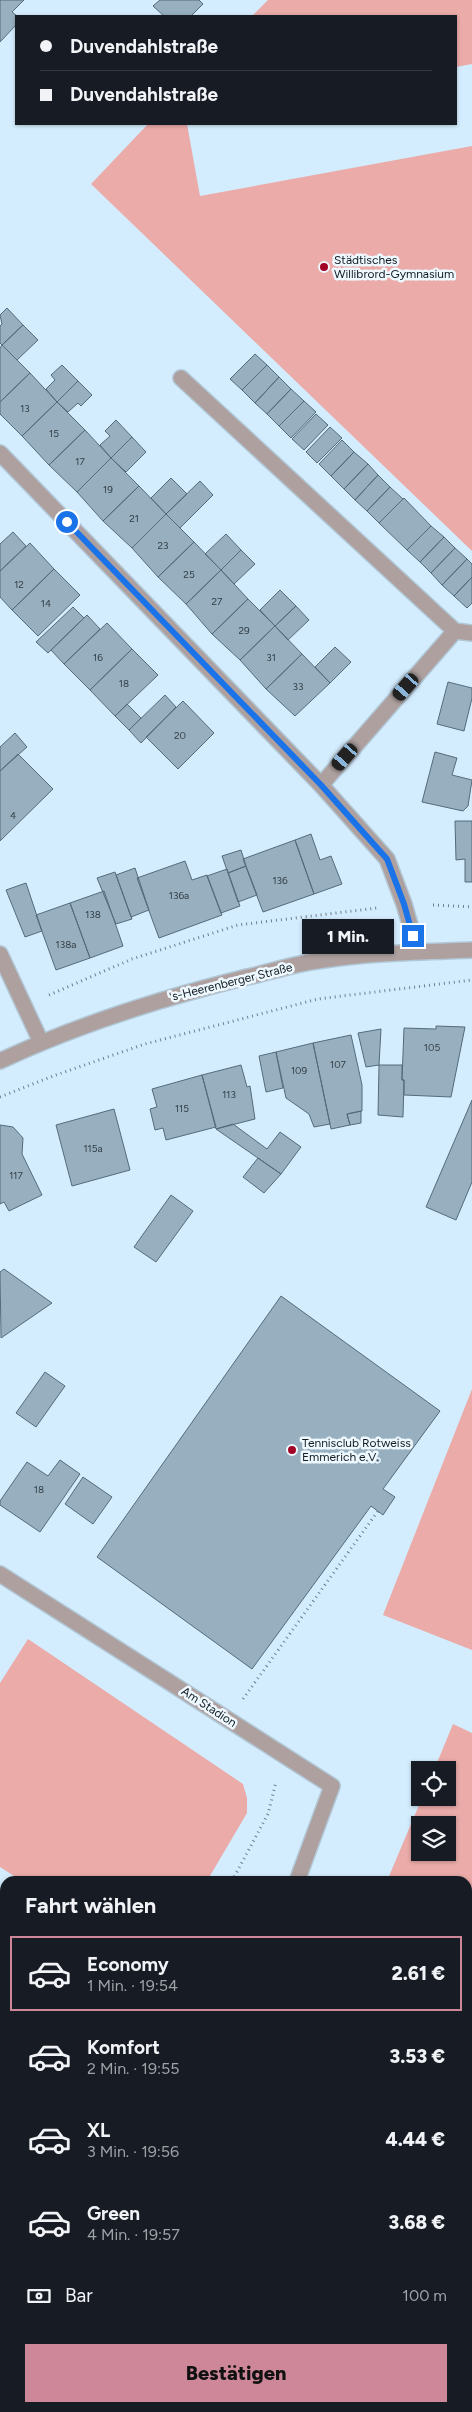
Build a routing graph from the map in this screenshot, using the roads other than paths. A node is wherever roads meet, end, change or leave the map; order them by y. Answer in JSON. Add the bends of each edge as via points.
{"nodes":[{"id":1,"x":181,"y":378,"type":"dead end"},
{"id":2,"x":0,"y":453,"type":"edge"},
{"id":3,"x":455,"y":631,"type":"junction"},
{"id":4,"x":472,"y":633,"type":"edge"},
{"id":5,"x":321,"y":785,"type":"junction"},
{"id":6,"x":472,"y":950,"type":"edge"},
{"id":7,"x":418,"y":952,"type":"junction"},
{"id":8,"x":0,"y":954,"type":"edge"},
{"id":9,"x":41,"y":1042,"type":"junction"},
{"id":10,"x":0,"y":1062,"type":"edge"},
{"id":11,"x":0,"y":1574,"type":"edge"},
{"id":12,"x":299,"y":1876,"type":"edge"}],
"edges":[{"from":1,"to":3,"type":"street"},
{"from":2,"to":5,"type":"street"},
{"from":3,"to":4,"type":"street"},
{"from":3,"to":5,"type":"street"},
{"from":5,"to":7,"type":"street","via":[[387,859]]},
{"from":6,"to":7,"type":"street","name":"'s-Heerenberger Straße"},
{"from":7,"to":9,"type":"street","name":"'s-Heerenberger Straße","via":[[316,961],[123,1012]]},
{"from":8,"to":9,"type":"street"},
{"from":9,"to":10,"type":"street","name":"'s-Heerenberger Straße"},
{"from":11,"to":12,"type":"street","name":"Am Stadion","via":[[332,1786]]}]}
